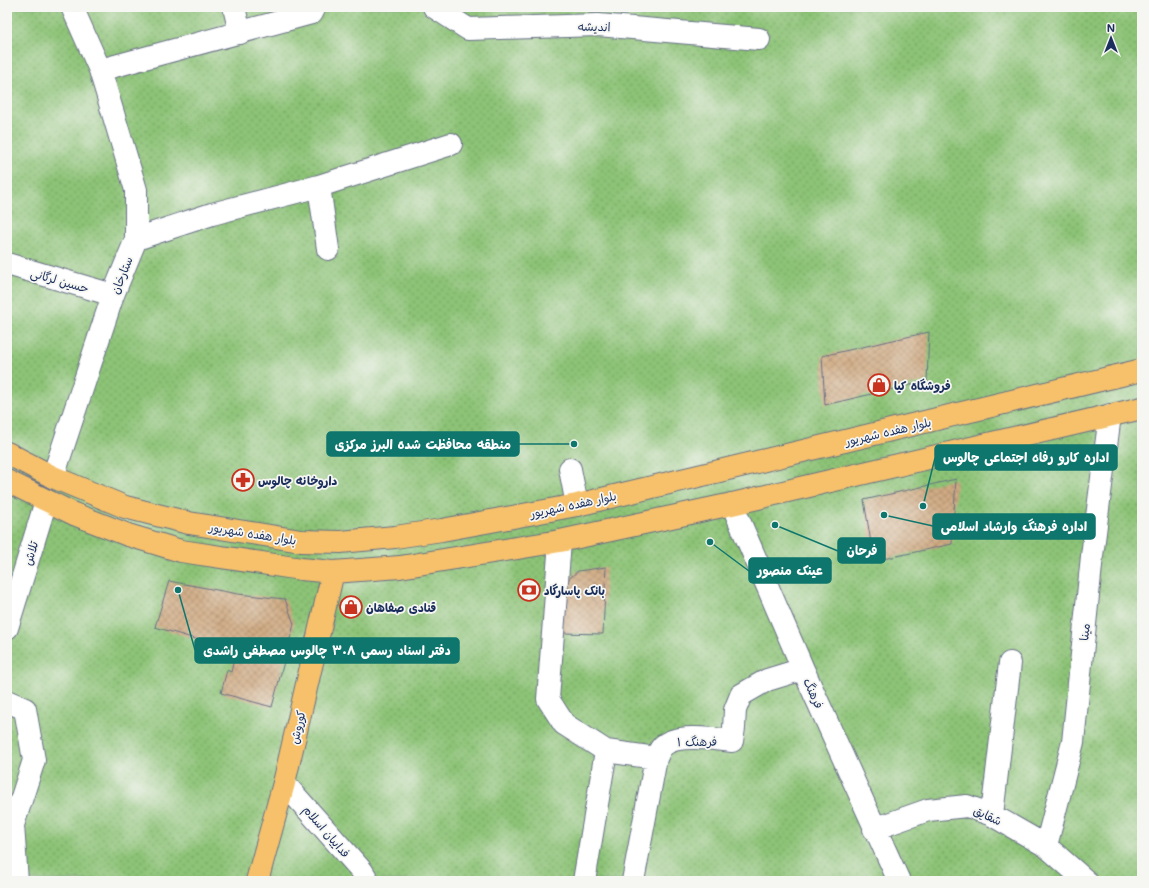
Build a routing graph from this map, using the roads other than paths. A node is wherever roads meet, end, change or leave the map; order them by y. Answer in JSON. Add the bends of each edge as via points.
{"nodes":[{"id":1,"x":72,"y":7,"type":"edge"},
{"id":2,"x":234,"y":7,"type":"edge"},
{"id":3,"x":315,"y":7,"type":"edge"},
{"id":4,"x":434,"y":7,"type":"edge"},
{"id":5,"x":240,"y":33,"type":"junction"},
{"id":6,"x":759,"y":39,"type":"dead end"},
{"id":7,"x":100,"y":70,"type":"junction"},
{"id":8,"x":451,"y":144,"type":"dead end"},
{"id":9,"x":319,"y":186,"type":"junction"},
{"id":10,"x":136,"y":239,"type":"junction"},
{"id":11,"x":328,"y":249,"type":"dead end"},
{"id":12,"x":7,"y":264,"type":"edge"},
{"id":13,"x":112,"y":295,"type":"junction"},
{"id":14,"x":1142,"y":370,"type":"edge"},
{"id":15,"x":1142,"y":408,"type":"edge"},
{"id":16,"x":1110,"y":415,"type":"junction"},
{"id":17,"x":7,"y":453,"type":"edge"},
{"id":18,"x":570,"y":469,"type":"dead end"},
{"id":19,"x":53,"y":478,"type":"junction"},
{"id":20,"x":7,"y":481,"type":"edge"},
{"id":21,"x":46,"y":501,"type":"junction"},
{"id":22,"x":732,"y":504,"type":"junction"},
{"id":23,"x":577,"y":505,"type":"junction"},
{"id":24,"x":584,"y":536,"type":"junction"},
{"id":25,"x":560,"y":541,"type":"junction"},
{"id":26,"x":333,"y":572,"type":"junction"},
{"id":27,"x":7,"y":628,"type":"edge"},
{"id":28,"x":1010,"y":663,"type":"dead end"},
{"id":29,"x":803,"y":669,"type":"junction"},
{"id":30,"x":7,"y":701,"type":"edge"},
{"id":31,"x":606,"y":751,"type":"junction"},
{"id":32,"x":656,"y":758,"type":"junction"},
{"id":33,"x":284,"y":783,"type":"junction"},
{"id":34,"x":992,"y":815,"type":"junction"},
{"id":35,"x":874,"y":829,"type":"junction"},
{"id":36,"x":1046,"y":846,"type":"junction"},
{"id":37,"x":17,"y":881,"type":"edge"},
{"id":38,"x":257,"y":881,"type":"edge"},
{"id":39,"x":368,"y":881,"type":"edge"},
{"id":40,"x":584,"y":881,"type":"edge"},
{"id":41,"x":633,"y":881,"type":"edge"},
{"id":42,"x":899,"y":881,"type":"edge"},
{"id":43,"x":1086,"y":881,"type":"edge"}],
"edges":[{"from":1,"to":7,"type":"street","name":"ستارخان"},
{"from":2,"to":5,"type":"street"},
{"from":3,"to":5,"type":"street","via":[[312,14]]},
{"from":4,"to":6,"type":"street","name":"اندیشه","via":[[468,29],[598,25]]},
{"from":5,"to":7,"type":"street"},
{"from":7,"to":10,"type":"street","name":"ستارخان","via":[[136,190]]},
{"from":8,"to":9,"type":"street"},
{"from":9,"to":10,"type":"street","via":[[212,214]]},
{"from":9,"to":11,"type":"street"},
{"from":10,"to":13,"type":"street","name":"ستارخان"},
{"from":12,"to":13,"type":"street","name":"حسین لرگانی"},
{"from":13,"to":19,"type":"street","name":"ستارخان"},
{"from":14,"to":23,"type":"main road","name":"بلوار هفده شهریور"},
{"from":15,"to":16,"type":"main road"},
{"from":16,"to":22,"type":"main road"},
{"from":16,"to":36,"type":"street","name":"مینا","via":[[1092,556],[1073,742]]},
{"from":17,"to":19,"type":"main road","name":"بلوار هفده شهریور"},
{"from":18,"to":23,"type":"street"},
{"from":19,"to":23,"type":"main road","name":"بلوار هفده شهریور","via":[[132,509],[189,523],[301,541],[340,542],[395,537]]},
{"from":20,"to":21,"type":"main road"},
{"from":21,"to":26,"type":"main road","via":[[128,535],[181,551]]},
{"from":21,"to":27,"type":"street","name":"تلاش"},
{"from":22,"to":24,"type":"main road"},
{"from":22,"to":29,"type":"street","name":"فرهنگ"},
{"from":23,"to":24,"type":"main road"},
{"from":24,"to":25,"type":"main road"},
{"from":25,"to":26,"type":"main road","via":[[400,567]]},
{"from":25,"to":31,"type":"street","via":[[548,699],[564,724]]},
{"from":26,"to":33,"type":"main road","name":"کوروش"},
{"from":28,"to":34,"type":"street"},
{"from":29,"to":32,"type":"street","name":"فرهنگ ۱","via":[[767,680],[741,695],[735,710],[732,741],[675,739],[662,746]]},
{"from":29,"to":35,"type":"street","name":"فرهنگ"},
{"from":30,"to":37,"type":"street","via":[[25,709],[34,760],[13,825]]},
{"from":31,"to":32,"type":"street"},
{"from":31,"to":40,"type":"street"},
{"from":32,"to":41,"type":"street","name":"فرهنگ ۱"},
{"from":33,"to":38,"type":"main road","name":"کوروش"},
{"from":33,"to":39,"type":"street","name":"فداییان اسلام"},
{"from":34,"to":35,"type":"street","name":"شقایق","via":[[967,806],[944,808],[928,810]]},
{"from":34,"to":36,"type":"street","name":"شقایق"},
{"from":35,"to":42,"type":"street","name":"فرهنگ"},
{"from":36,"to":43,"type":"street","name":"شقایق"}]}
